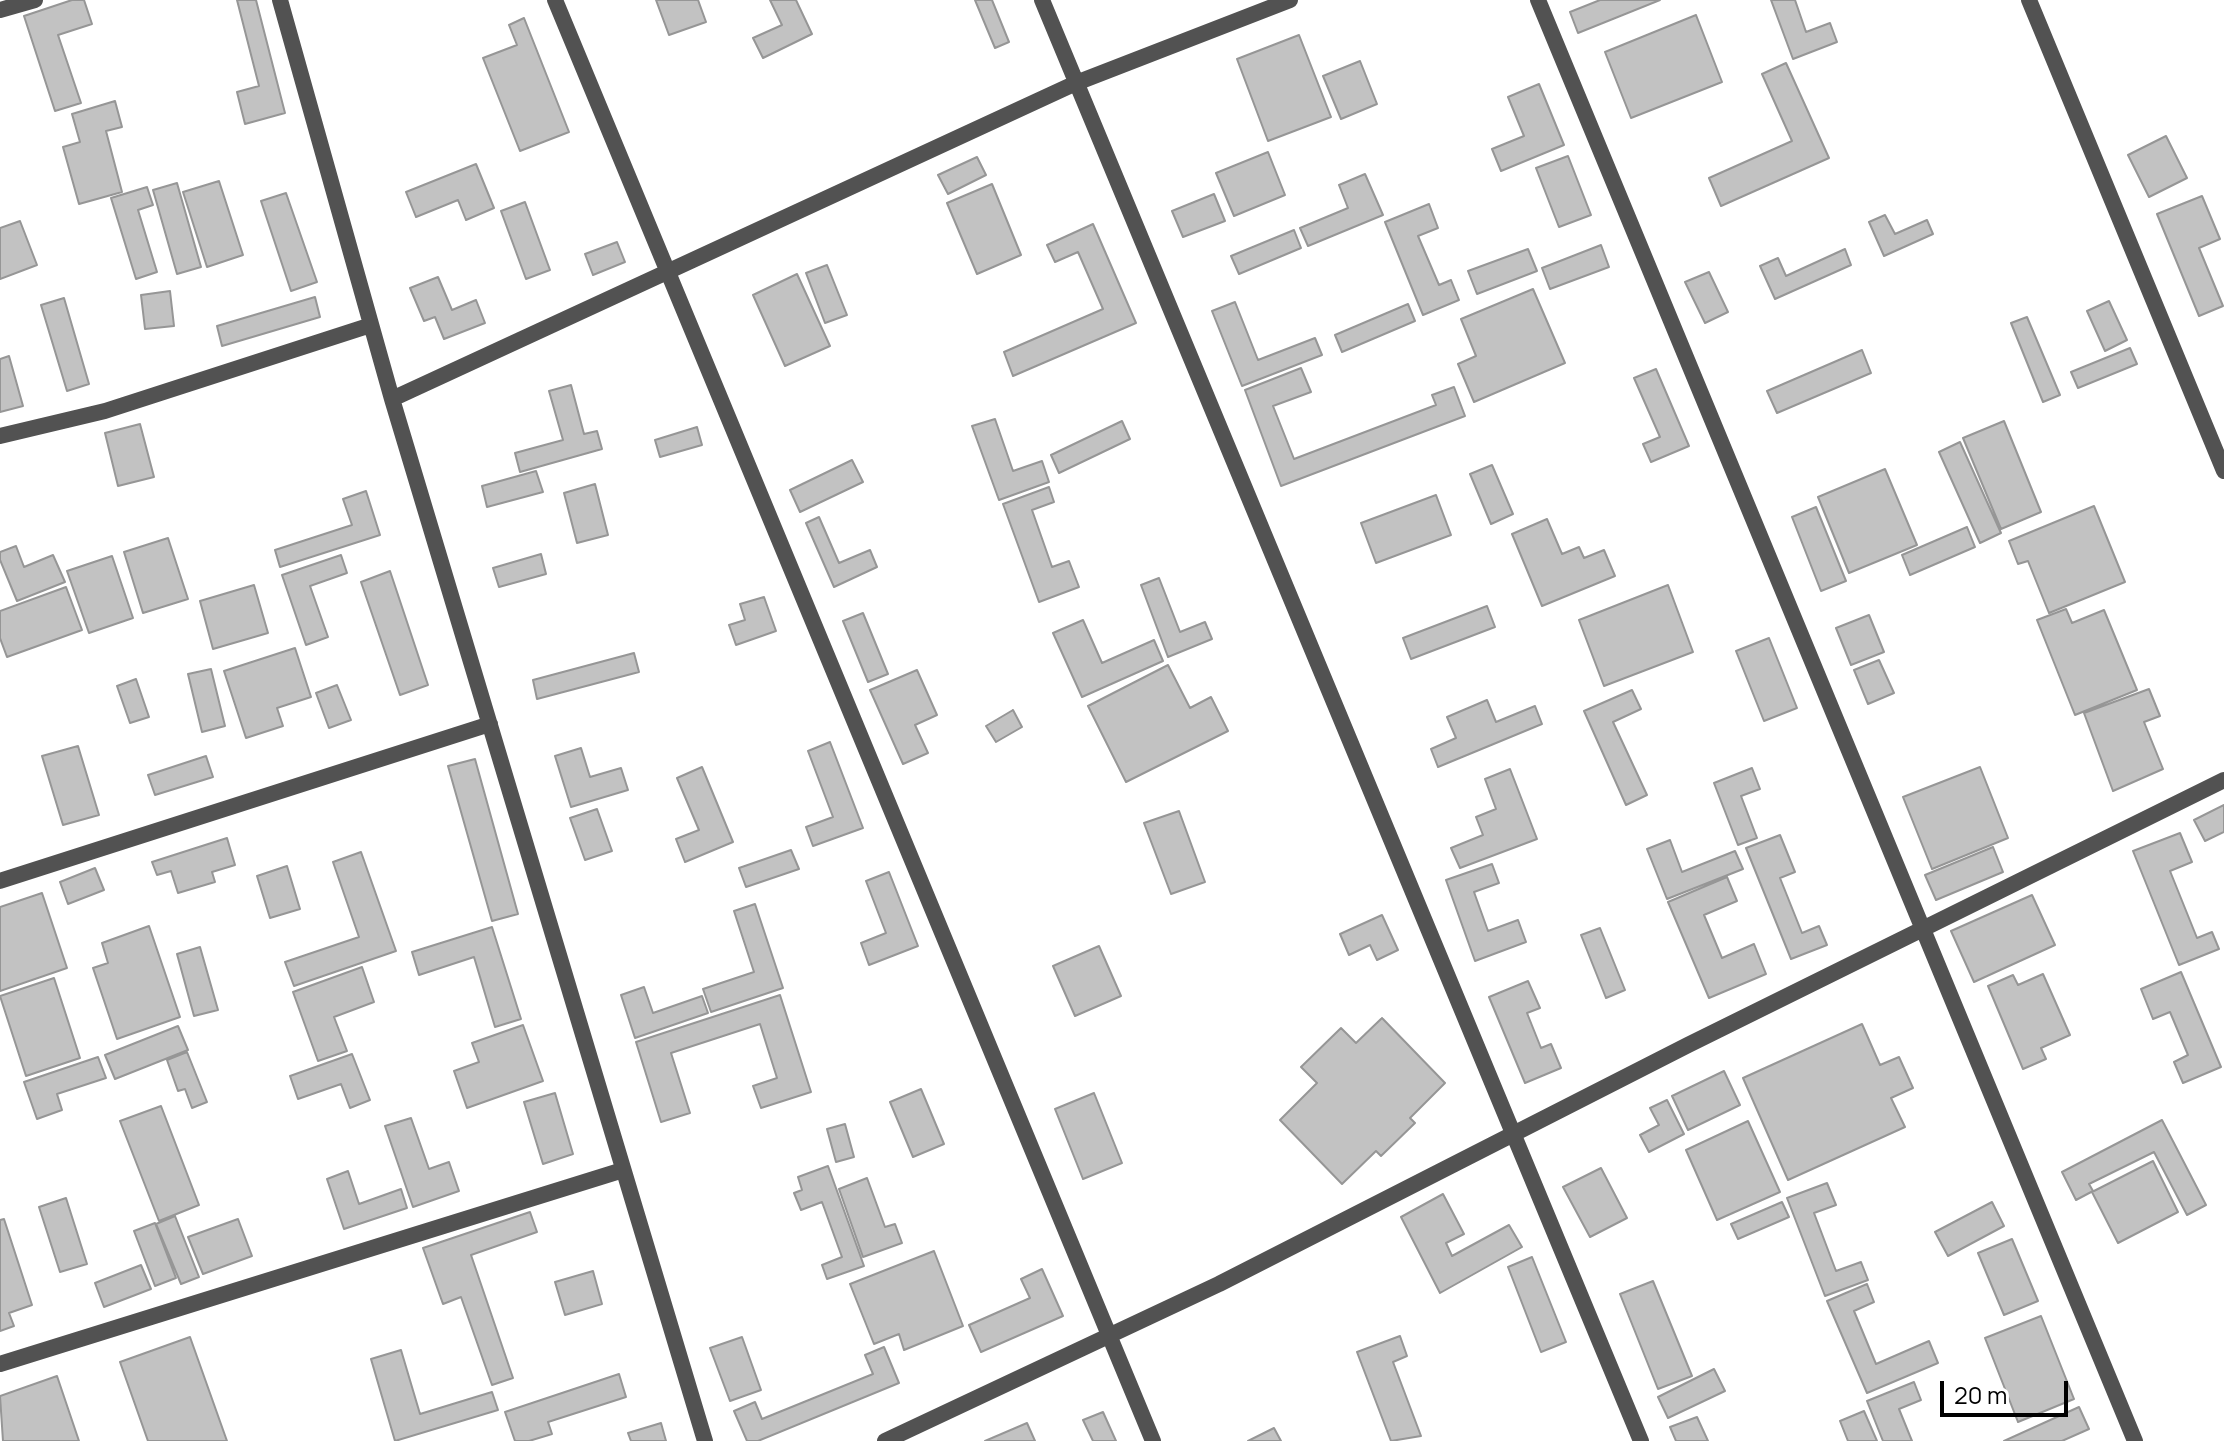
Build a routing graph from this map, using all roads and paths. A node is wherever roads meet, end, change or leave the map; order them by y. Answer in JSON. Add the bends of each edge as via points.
{"nodes":[{"id":1,"x":35,"y":0,"type":"edge"},
{"id":2,"x":280,"y":0,"type":"edge"},
{"id":3,"x":555,"y":0,"type":"edge"},
{"id":4,"x":1042,"y":0,"type":"edge"},
{"id":5,"x":1290,"y":0,"type":"edge"},
{"id":6,"x":1538,"y":0,"type":"edge"},
{"id":7,"x":2029,"y":0,"type":"edge"},
{"id":8,"x":0,"y":10,"type":"edge"},
{"id":9,"x":1076,"y":83,"type":"junction"},
{"id":10,"x":669,"y":273,"type":"junction"},
{"id":11,"x":371,"y":325,"type":"junction"},
{"id":12,"x":392,"y":399,"type":"junction"},
{"id":13,"x":0,"y":436,"type":"edge"},
{"id":14,"x":2224,"y":471,"type":"edge"},
{"id":15,"x":490,"y":724,"type":"junction"},
{"id":16,"x":2224,"y":780,"type":"edge"},
{"id":17,"x":0,"y":881,"type":"edge"},
{"id":18,"x":1923,"y":931,"type":"junction"},
{"id":19,"x":1515,"y":1133,"type":"junction"},
{"id":20,"x":623,"y":1170,"type":"junction"},
{"id":21,"x":1109,"y":1336,"type":"junction"},
{"id":22,"x":0,"y":1364,"type":"edge"},
{"id":23,"x":705,"y":1441,"type":"edge"},
{"id":24,"x":885,"y":1441,"type":"edge"},
{"id":25,"x":1153,"y":1441,"type":"edge"},
{"id":26,"x":1641,"y":1441,"type":"edge"},
{"id":27,"x":2135,"y":1441,"type":"edge"}],
"edges":[{"from":1,"to":8,"type":"street"},
{"from":2,"to":11,"type":"street"},
{"from":3,"to":10,"type":"street"},
{"from":4,"to":9,"type":"street"},
{"from":5,"to":9,"type":"street"},
{"from":6,"to":18,"type":"street"},
{"from":7,"to":14,"type":"street"},
{"from":9,"to":10,"type":"street"},
{"from":9,"to":19,"type":"street"},
{"from":10,"to":12,"type":"street"},
{"from":10,"to":21,"type":"street"},
{"from":11,"to":12,"type":"street"},
{"from":11,"to":13,"type":"street","via":[[105,411]]},
{"from":12,"to":15,"type":"street"},
{"from":15,"to":17,"type":"street"},
{"from":15,"to":20,"type":"street"},
{"from":16,"to":18,"type":"street"},
{"from":18,"to":19,"type":"street"},
{"from":18,"to":27,"type":"street"},
{"from":19,"to":21,"type":"street"},
{"from":19,"to":26,"type":"street"},
{"from":20,"to":22,"type":"street"},
{"from":20,"to":23,"type":"street"},
{"from":21,"to":24,"type":"street"},
{"from":21,"to":25,"type":"street"}]}
